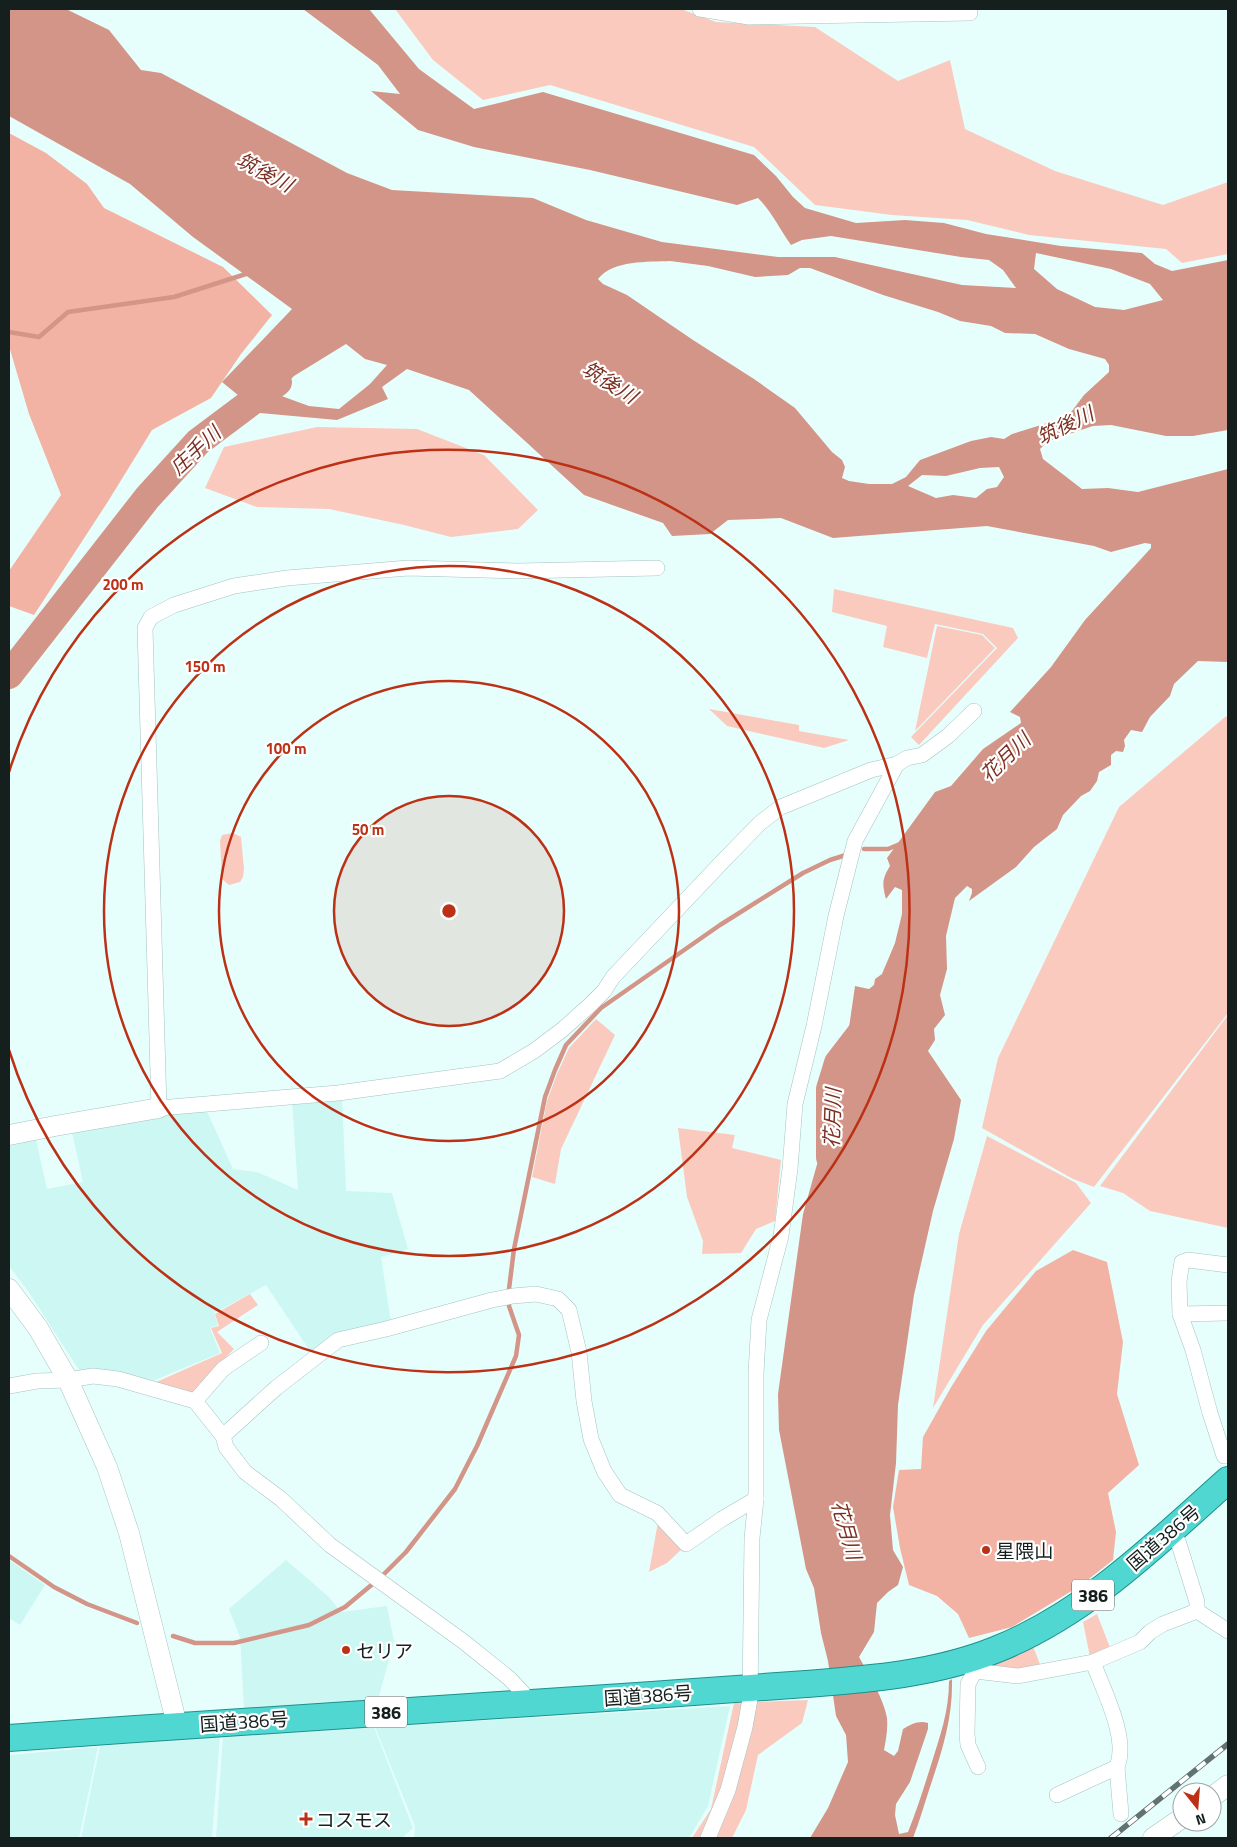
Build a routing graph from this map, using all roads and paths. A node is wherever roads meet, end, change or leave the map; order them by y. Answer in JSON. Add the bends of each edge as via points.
{"nodes":[{"id":1,"x":711,"y":10,"type":"edge"},
{"id":2,"x":970,"y":13,"type":"dead end"},
{"id":3,"x":657,"y":568,"type":"dead end"},
{"id":4,"x":974,"y":712,"type":"dead end"},
{"id":5,"x":897,"y":764,"type":"junction"},
{"id":6,"x":159,"y":1108,"type":"junction"},
{"id":7,"x":9,"y":1135,"type":"edge"},
{"id":8,"x":1228,"y":1265,"type":"edge"},
{"id":9,"x":9,"y":1289,"type":"edge"},
{"id":10,"x":1180,"y":1314,"type":"junction"},
{"id":11,"x":1228,"y":1314,"type":"edge"},
{"id":12,"x":261,"y":1343,"type":"dead end"},
{"id":13,"x":68,"y":1380,"type":"junction"},
{"id":14,"x":9,"y":1386,"type":"edge"},
{"id":15,"x":194,"y":1401,"type":"junction"},
{"id":16,"x":222,"y":1436,"type":"junction"},
{"id":17,"x":1226,"y":1468,"type":"edge"},
{"id":18,"x":756,"y":1499,"type":"junction"},
{"id":19,"x":1172,"y":1530,"type":"junction"},
{"id":20,"x":1197,"y":1611,"type":"junction"},
{"id":21,"x":1228,"y":1632,"type":"edge"},
{"id":22,"x":1093,"y":1662,"type":"junction"},
{"id":23,"x":972,"y":1665,"type":"junction"},
{"id":24,"x":757,"y":1687,"type":"junction"},
{"id":25,"x":525,"y":1704,"type":"junction"},
{"id":26,"x":177,"y":1725,"type":"junction"},
{"id":27,"x":9,"y":1738,"type":"edge"},
{"id":28,"x":978,"y":1767,"type":"dead end"},
{"id":29,"x":1117,"y":1767,"type":"junction"},
{"id":30,"x":1057,"y":1795,"type":"dead end"},
{"id":31,"x":1121,"y":1814,"type":"dead end"},
{"id":32,"x":1172,"y":1825,"type":"edge"},
{"id":33,"x":708,"y":1838,"type":"edge"},
{"id":34,"x":1153,"y":1838,"type":"edge"}],
"edges":[{"from":1,"to":2,"type":"street","via":[[749,17]]},
{"from":3,"to":6,"type":"street","via":[[518,571],[408,568],[287,578],[234,586],[174,605],[151,617],[145,628]]},
{"from":4,"to":5,"type":"street","via":[[922,755]]},
{"from":5,"to":6,"type":"street","via":[[870,770],[781,807],[760,823],[613,977],[592,1004],[534,1051],[500,1071],[338,1093]]},
{"from":5,"to":18,"type":"street","via":[[855,841],[795,1104],[781,1236],[759,1320]]},
{"from":6,"to":7,"type":"street"},
{"from":8,"to":10,"type":"street","via":[[1182,1262]]},
{"from":9,"to":13,"type":"street","via":[[38,1328]]},
{"from":10,"to":11,"type":"street"},
{"from":10,"to":17,"type":"street"},
{"from":12,"to":15,"type":"street","via":[[223,1369]]},
{"from":13,"to":14,"type":"street"},
{"from":13,"to":15,"type":"street","via":[[93,1376],[118,1379]]},
{"from":13,"to":26,"type":"street","via":[[107,1467],[129,1533]]},
{"from":15,"to":16,"type":"street"},
{"from":16,"to":18,"type":"street","via":[[276,1388],[338,1340],[509,1296],[536,1294],[558,1299],[569,1310],[579,1352],[591,1439],[604,1470],[620,1494],[656,1513],[686,1544]]},
{"from":16,"to":25,"type":"street","via":[[226,1448],[245,1472],[281,1499],[330,1545],[510,1679],[524,1693]]},
{"from":17,"to":19,"type":"highway","name":"国道386号","number":"386"},
{"from":18,"to":24,"type":"street","via":[[752,1538]]},
{"from":19,"to":20,"type":"street","via":[[1197,1602]]},
{"from":19,"to":23,"type":"highway","name":"国道386号","number":"386","via":[[1079,1606],[994,1650]]},
{"from":20,"to":21,"type":"street"},
{"from":20,"to":22,"type":"street","via":[[1163,1624],[1140,1642]]},
{"from":22,"to":23,"type":"street","via":[[1018,1676]]},
{"from":22,"to":29,"type":"street","via":[[1117,1726],[1120,1759]]},
{"from":23,"to":24,"type":"highway","name":"国道386号","number":"386","via":[[866,1679]]},
{"from":23,"to":28,"type":"street","via":[[968,1684],[967,1734],[968,1745]]},
{"from":24,"to":25,"type":"highway","name":"国道386号","number":"386"},
{"from":24,"to":33,"type":"street","via":[[728,1790]]},
{"from":25,"to":26,"type":"highway","name":"国道386号","number":"386"},
{"from":26,"to":27,"type":"highway","name":"国道386号","number":"386"},
{"from":29,"to":30,"type":"street"},
{"from":29,"to":31,"type":"street"},
{"from":32,"to":34,"type":"street"}]}
